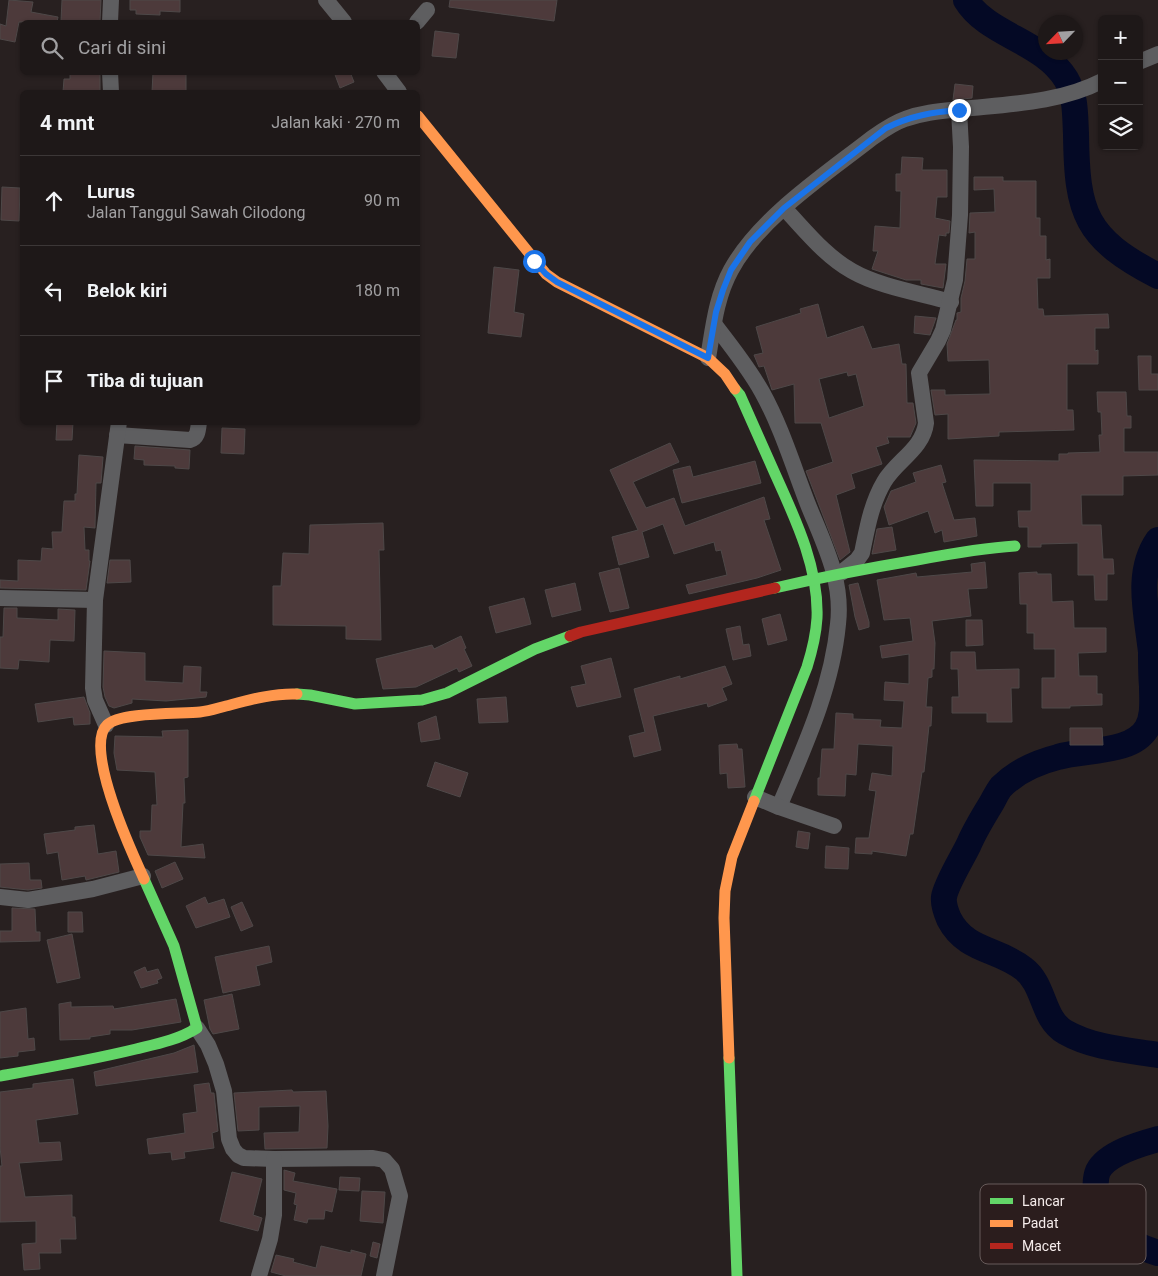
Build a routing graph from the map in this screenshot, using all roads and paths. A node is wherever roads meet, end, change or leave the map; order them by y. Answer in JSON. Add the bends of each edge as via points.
{"nodes":[{"id":1,"x":110,"y":0,"type":"edge"},
{"id":2,"x":326,"y":0,"type":"edge"},
{"id":3,"x":110,"y":20,"type":"edge"},
{"id":4,"x":342,"y":20,"type":"edge"},
{"id":5,"x":1158,"y":54,"type":"edge"},
{"id":6,"x":1143,"y":60,"type":"edge"},
{"id":7,"x":110,"y":75,"type":"edge"},
{"id":8,"x":386,"y":75,"type":"edge"},
{"id":9,"x":1097,"y":84,"type":"edge"},
{"id":10,"x":111,"y":90,"type":"edge"},
{"id":11,"x":398,"y":90,"type":"edge"},
{"id":12,"x":959,"y":110,"type":"junction"},
{"id":13,"x":420,"y":118,"type":"edge"},
{"id":14,"x":784,"y":208,"type":"junction"},
{"id":15,"x":951,"y":302,"type":"junction"},
{"id":16,"x":714,"y":324,"type":"junction"},
{"id":17,"x":708,"y":358,"type":"junction"},
{"id":18,"x":198,"y":425,"type":"edge"},
{"id":19,"x":118,"y":429,"type":"edge"},
{"id":20,"x":807,"y":500,"type":"junction"},
{"id":21,"x":789,"y":504,"type":"junction"},
{"id":22,"x":1014,"y":546,"type":"dead end"},
{"id":23,"x":838,"y":574,"type":"junction"},
{"id":24,"x":814,"y":580,"type":"junction"},
{"id":25,"x":0,"y":598,"type":"edge"},
{"id":26,"x":95,"y":600,"type":"junction"},
{"id":27,"x":798,"y":690,"type":"junction"},
{"id":28,"x":823,"y":699,"type":"junction"},
{"id":29,"x":106,"y":725,"type":"junction"},
{"id":30,"x":756,"y":796,"type":"junction"},
{"id":31,"x":779,"y":807,"type":"junction"},
{"id":32,"x":834,"y":826,"type":"dead end"},
{"id":33,"x":143,"y":876,"type":"junction"},
{"id":34,"x":0,"y":897,"type":"edge"},
{"id":35,"x":197,"y":1028,"type":"junction"},
{"id":36,"x":0,"y":1076,"type":"edge"},
{"id":37,"x":274,"y":1160,"type":"junction"},
{"id":38,"x":259,"y":1276,"type":"edge"},
{"id":39,"x":384,"y":1276,"type":"edge"},
{"id":40,"x":737,"y":1276,"type":"edge"}],
"edges":[{"from":1,"to":3,"type":"street"},
{"from":2,"to":4,"type":"street"},
{"from":5,"to":6,"type":"street"},
{"from":7,"to":10,"type":"street"},
{"from":8,"to":11,"type":"street"},
{"from":9,"to":12,"type":"street","via":[[1049,99]]},
{"from":12,"to":14,"type":"street","via":[[930,112],[886,128]]},
{"from":12,"to":15,"type":"street","via":[[960,215]]},
{"from":13,"to":17,"type":"street","via":[[546,274]]},
{"from":14,"to":15,"type":"street","via":[[821,246],[852,271]]},
{"from":14,"to":16,"type":"street","via":[[750,242],[731,270]]},
{"from":15,"to":23,"type":"street","via":[[938,341],[919,373],[925,430],[915,448],[884,480],[875,500],[862,553]]},
{"from":16,"to":17,"type":"street"},
{"from":16,"to":20,"type":"street","via":[[743,360],[762,392]]},
{"from":17,"to":21,"type":"street","via":[[740,395]]},
{"from":18,"to":19,"type":"street","via":[[197,434],[190,440]]},
{"from":19,"to":26,"type":"street"},
{"from":20,"to":21,"type":"street"},
{"from":20,"to":23,"type":"street"},
{"from":21,"to":24,"type":"street"},
{"from":22,"to":23,"type":"street"},
{"from":23,"to":24,"type":"street"},
{"from":23,"to":28,"type":"street","via":[[839,623]]},
{"from":24,"to":27,"type":"street","via":[[817,617],[814,644]]},
{"from":24,"to":29,"type":"street","via":[[581,632],[535,649],[447,693],[422,700],[355,704],[310,695],[280,694],[202,712],[139,715]]},
{"from":25,"to":26,"type":"street"},
{"from":26,"to":29,"type":"street","via":[[94,700]]},
{"from":27,"to":28,"type":"street"},
{"from":27,"to":30,"type":"street"},
{"from":28,"to":31,"type":"street"},
{"from":29,"to":33,"type":"street","via":[[100,744],[105,780]]},
{"from":30,"to":31,"type":"street"},
{"from":30,"to":40,"type":"street","via":[[732,857],[725,891]]},
{"from":31,"to":32,"type":"street"},
{"from":33,"to":34,"type":"street","via":[[93,889],[28,900]]},
{"from":33,"to":35,"type":"street","via":[[174,946]]},
{"from":35,"to":36,"type":"street","via":[[174,1041]]},
{"from":35,"to":37,"type":"street","via":[[216,1064],[224,1091],[233,1149],[244,1158]]},
{"from":37,"to":38,"type":"street","via":[[274,1215]]},
{"from":37,"to":39,"type":"street","via":[[373,1158],[384,1160],[392,1168],[400,1196]]}]}
